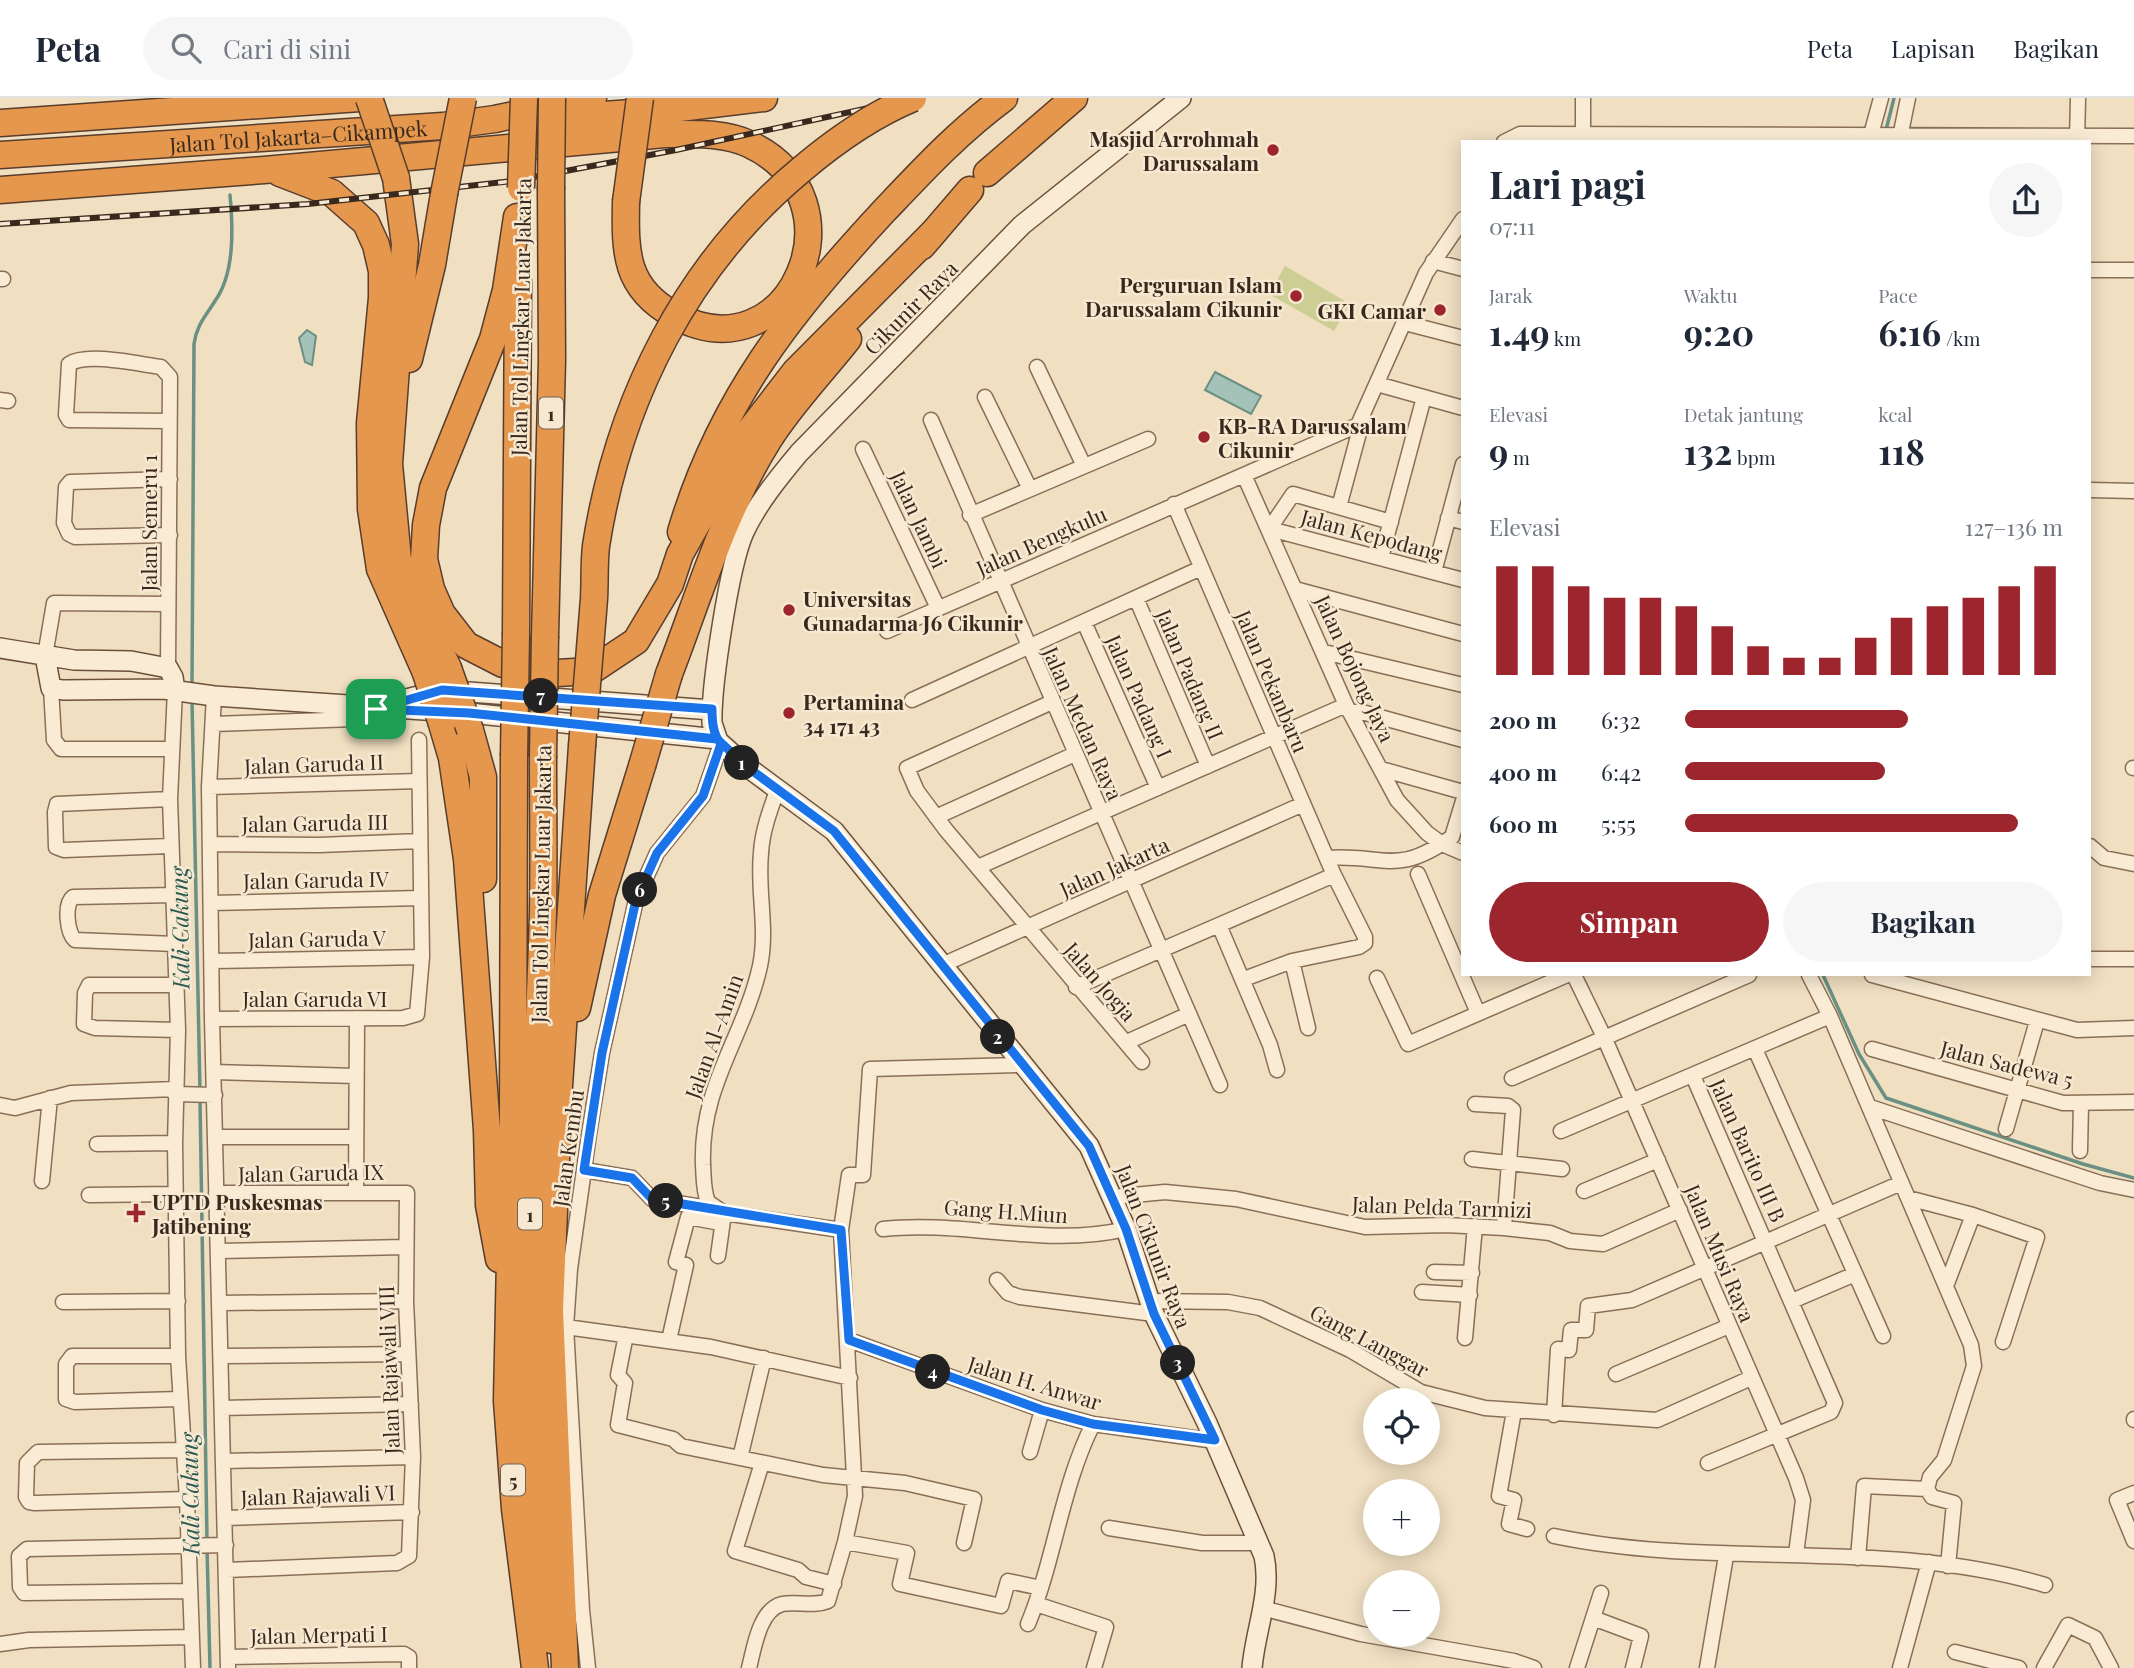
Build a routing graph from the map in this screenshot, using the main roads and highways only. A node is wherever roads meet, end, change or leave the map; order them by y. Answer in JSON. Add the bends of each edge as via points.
{"nodes":[{"id":1,"x":360,"y":98,"type":"edge"},
{"id":2,"x":369,"y":98,"type":"edge"},
{"id":3,"x":463,"y":98,"type":"edge"},
{"id":4,"x":524,"y":98,"type":"edge"},
{"id":5,"x":552,"y":98,"type":"edge"},
{"id":6,"x":593,"y":98,"type":"edge"},
{"id":7,"x":640,"y":98,"type":"edge"},
{"id":8,"x":764,"y":98,"type":"edge"},
{"id":9,"x":913,"y":98,"type":"edge"},
{"id":10,"x":1004,"y":98,"type":"edge"},
{"id":11,"x":1074,"y":98,"type":"edge"},
{"id":12,"x":495,"y":119,"type":"junction"},
{"id":13,"x":0,"y":123,"type":"edge"},
{"id":14,"x":0,"y":155,"type":"edge"},
{"id":15,"x":264,"y":170,"type":"junction"},
{"id":16,"x":0,"y":190,"type":"edge"},
{"id":17,"x":517,"y":217,"type":"junction"},
{"id":18,"x":933,"y":233,"type":"junction"},
{"id":19,"x":390,"y":436,"type":"junction"},
{"id":20,"x":680,"y":555,"type":"junction"},
{"id":21,"x":437,"y":670,"type":"junction"},
{"id":22,"x":480,"y":1021,"type":"junction"},
{"id":23,"x":559,"y":1086,"type":"junction"},
{"id":24,"x":507,"y":1291,"type":"junction"},
{"id":25,"x":535,"y":1668,"type":"edge"},
{"id":26,"x":555,"y":1668,"type":"edge"},
{"id":27,"x":565,"y":1668,"type":"edge"}],
"edges":[{"from":1,"to":13,"type":"highway","name":"Jalan Tol Jakarta–Cikampek"},
{"from":2,"to":19,"type":"highway","bridge":true,"via":[[396,178],[405,244]]},
{"from":3,"to":19,"type":"highway","bridge":true,"via":[[432,265]]},
{"from":4,"to":17,"type":"highway","name":"Jalan Tol Lingkar Luar Jakarta","number":"1","bridge":true},
{"from":5,"to":26,"type":"highway","name":"Jalan Tol Lingkar Luar Jakarta","number":"1","bridge":true,"via":[[543,911],[526,1324],[530,1455]]},
{"from":6,"to":12,"type":"highway","name":"Jalan Tol Jakarta–Cikampek"},
{"from":7,"to":15,"type":"highway","bridge":true,"via":[[626,202],[628,262],[637,285],[664,309],[693,325],[739,329],[759,320],[790,291],[808,252],[808,225],[803,195],[794,179],[750,144],[716,135],[665,134]]},
{"from":8,"to":12,"type":"highway","via":[[618,115]]},
{"from":9,"to":23,"type":"highway","bridge":true,"via":[[819,154],[755,211],[696,282],[655,353],[617,448],[596,548]]},
{"from":10,"to":20,"type":"highway","via":[[963,128],[823,276],[754,370],[690,503],[674,555]]},
{"from":11,"to":18,"type":"highway","via":[[979,182]]},
{"from":12,"to":14,"type":"highway","name":"Jalan Tol Jakarta–Cikampek"},
{"from":15,"to":16,"type":"highway"},
{"from":15,"to":21,"type":"highway","via":[[332,193],[366,223],[376,245],[382,298],[370,424],[371,509],[380,569]]},
{"from":17,"to":20,"type":"highway","via":[[493,339],[433,488],[426,525],[424,559],[442,614],[466,645],[503,664],[558,673],[591,671],[636,641],[670,584]]},
{"from":17,"to":24,"type":"highway","name":"Jalan Tol Lingkar Luar Jakarta","number":"1","bridge":true,"via":[[513,1116]]},
{"from":18,"to":20,"type":"highway","via":[[795,372],[748,433]]},
{"from":18,"to":23,"type":"highway","bridge":true,"via":[[770,437],[733,509],[669,674],[602,895]]},
{"from":19,"to":21,"type":"highway","via":[[399,565]]},
{"from":21,"to":22,"type":"highway","bridge":true,"via":[[442,724],[452,758],[467,859]]},
{"from":21,"to":22,"type":"highway","bridge":true,"via":[[470,722],[483,777]]},
{"from":22,"to":24,"type":"highway","via":[[489,1205]]},
{"from":23,"to":27,"type":"highway","via":[[550,1310]]},
{"from":24,"to":25,"type":"highway","name":"Jalan Tol Lingkar Luar Jakarta","number":"5","via":[[507,1401]]}]}
